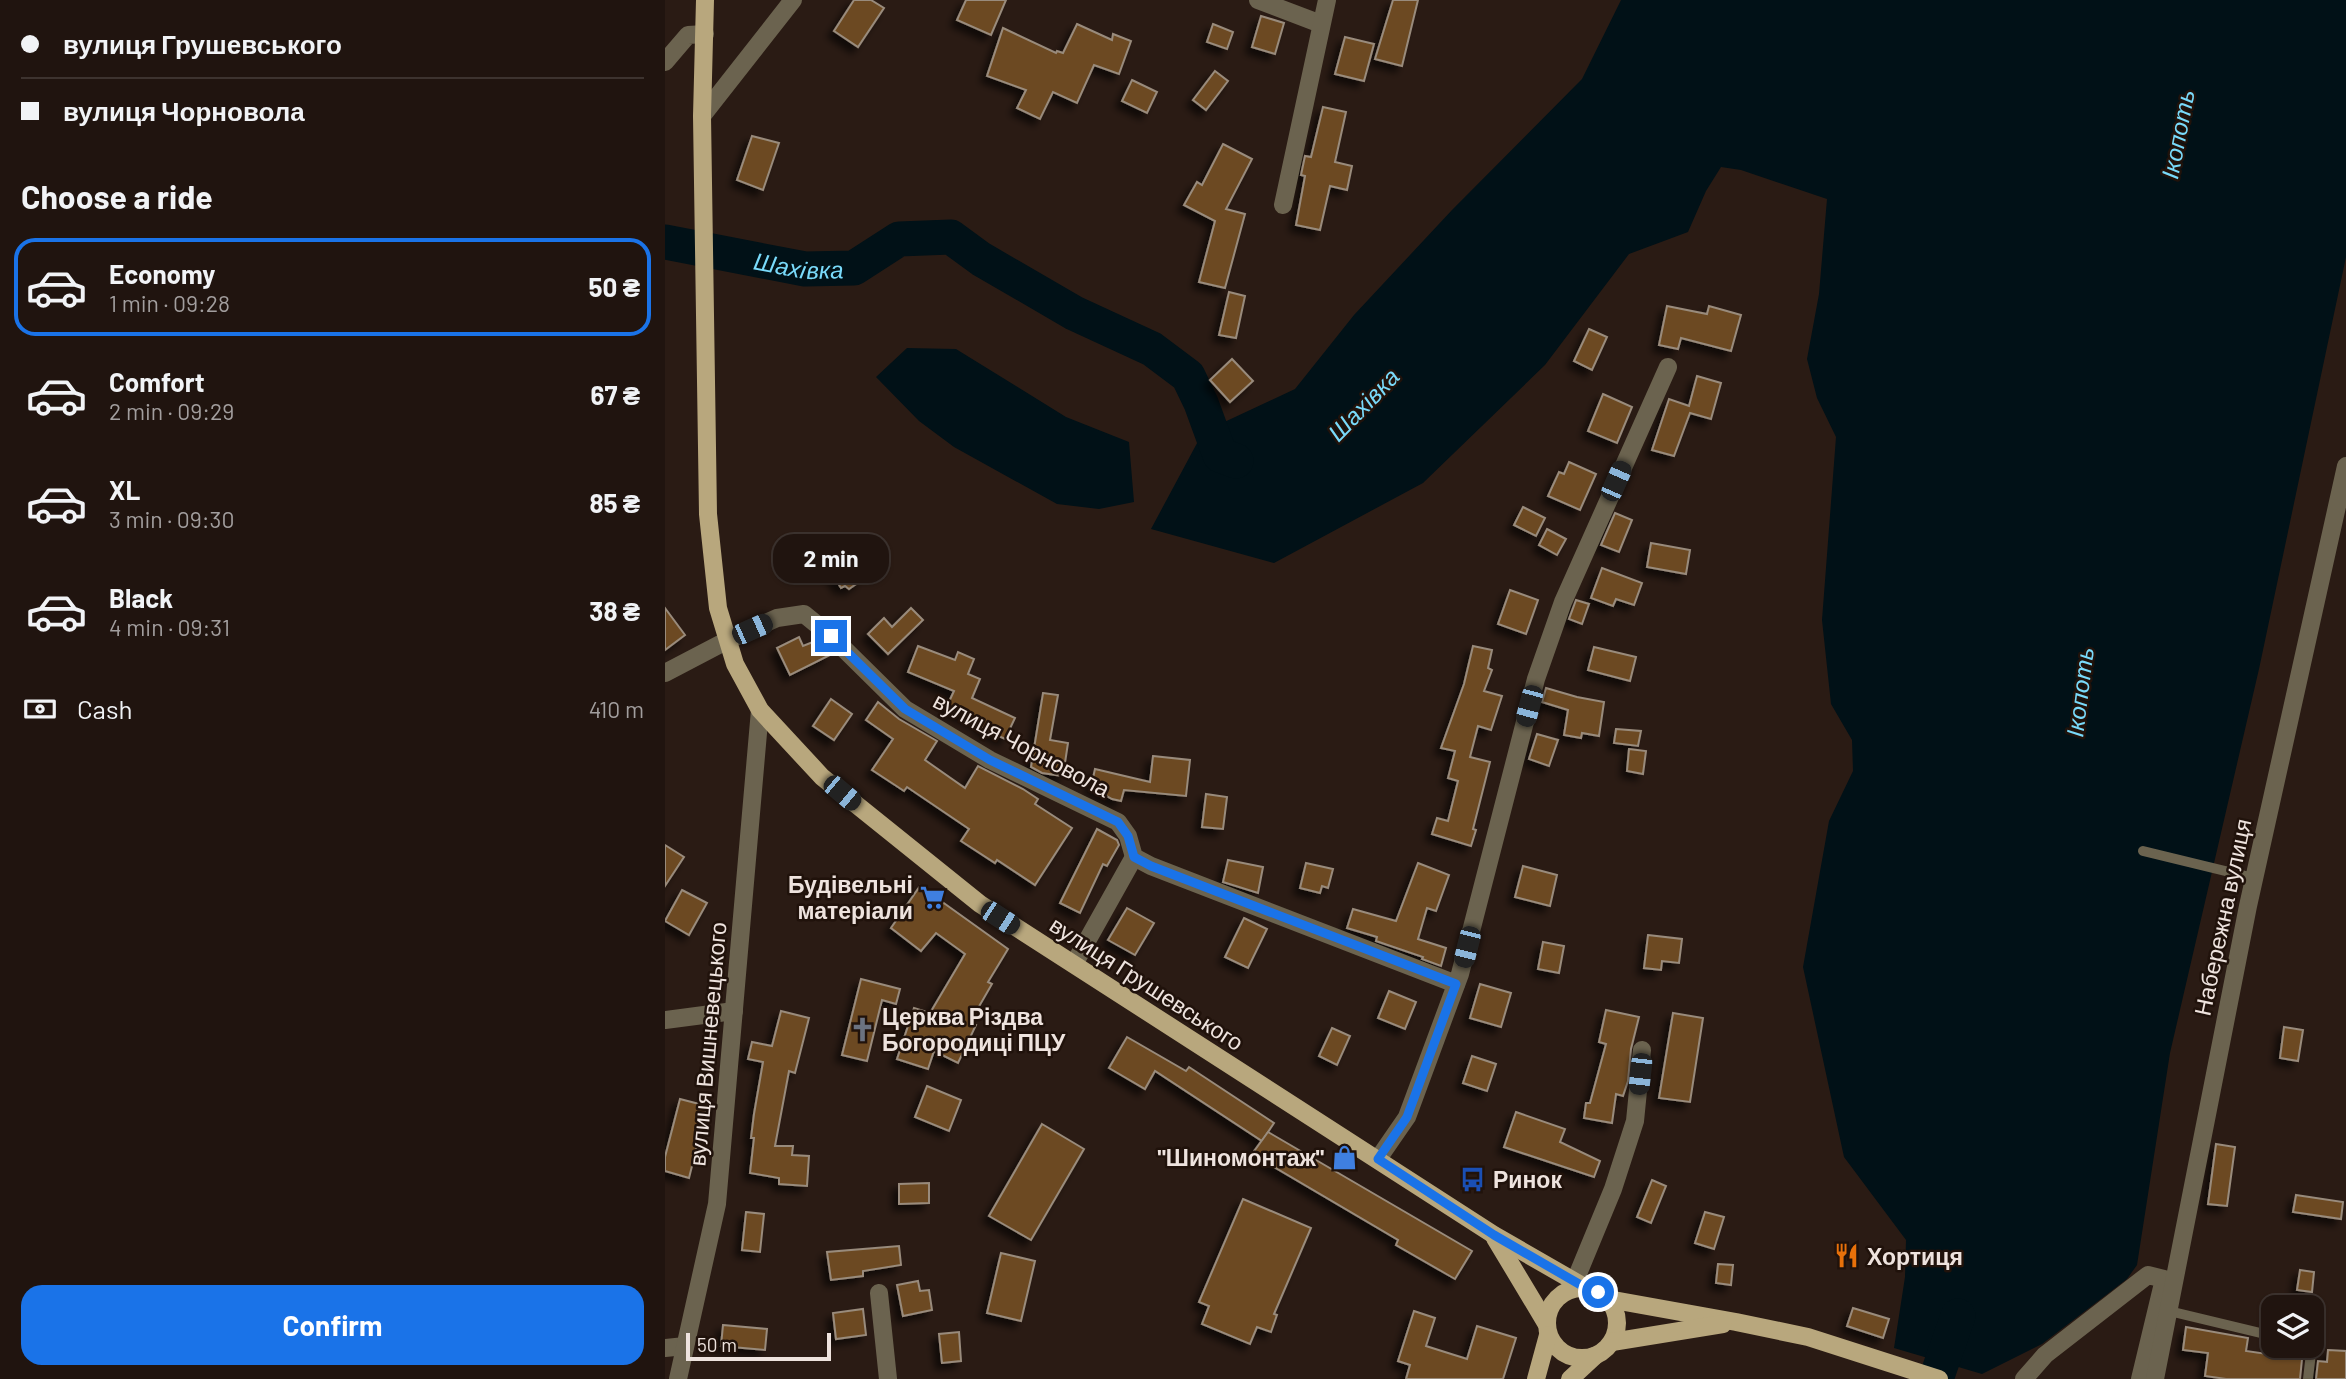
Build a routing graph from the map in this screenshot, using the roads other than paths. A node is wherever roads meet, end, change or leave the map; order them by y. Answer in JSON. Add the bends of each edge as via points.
{"nodes":[{"id":1,"x":705,"y":0,"type":"edge"},
{"id":2,"x":793,"y":0,"type":"edge"},
{"id":3,"x":1258,"y":0,"type":"edge"},
{"id":4,"x":1327,"y":0,"type":"edge"},
{"id":5,"x":1321,"y":23,"type":"junction"},
{"id":6,"x":705,"y":34,"type":"junction"},
{"id":7,"x":665,"y":62,"type":"edge"},
{"id":8,"x":702,"y":116,"type":"junction"},
{"id":9,"x":1283,"y":205,"type":"dead end"},
{"id":10,"x":1668,"y":368,"type":"dead end"},
{"id":11,"x":2346,"y":466,"type":"edge"},
{"id":12,"x":728,"y":640,"type":"junction"},
{"id":13,"x":665,"y":673,"type":"edge"},
{"id":14,"x":760,"y":710,"type":"junction"},
{"id":15,"x":2143,"y":851,"type":"dead end"},
{"id":16,"x":1134,"y":857,"type":"junction"},
{"id":17,"x":2254,"y":878,"type":"junction"},
{"id":18,"x":1074,"y":964,"type":"junction"},
{"id":19,"x":1456,"y":984,"type":"junction"},
{"id":20,"x":734,"y":1011,"type":"junction"},
{"id":21,"x":665,"y":1020,"type":"edge"},
{"id":22,"x":1643,"y":1051,"type":"dead end"},
{"id":23,"x":1378,"y":1159,"type":"junction"},
{"id":24,"x":1494,"y":1235,"type":"junction"},
{"id":25,"x":1581,"y":1285,"type":"junction"},
{"id":26,"x":879,"y":1293,"type":"dead end"},
{"id":27,"x":1608,"y":1299,"type":"junction"},
{"id":28,"x":2169,"y":1311,"type":"junction"},
{"id":29,"x":1737,"y":1322,"type":"junction"},
{"id":30,"x":1547,"y":1329,"type":"junction"},
{"id":31,"x":2261,"y":1333,"type":"edge"},
{"id":32,"x":1612,"y":1342,"type":"junction"},
{"id":33,"x":685,"y":1346,"type":"junction"},
{"id":34,"x":665,"y":1348,"type":"edge"},
{"id":35,"x":1595,"y":1356,"type":"junction"},
{"id":36,"x":2310,"y":1358,"type":"edge"},
{"id":37,"x":678,"y":1379,"type":"edge"},
{"id":38,"x":888,"y":1379,"type":"edge"},
{"id":39,"x":1536,"y":1379,"type":"edge"},
{"id":40,"x":1570,"y":1379,"type":"edge"},
{"id":41,"x":1938,"y":1379,"type":"edge"},
{"id":42,"x":2024,"y":1379,"type":"edge"},
{"id":43,"x":2140,"y":1379,"type":"edge"},
{"id":44,"x":2155,"y":1379,"type":"edge"},
{"id":45,"x":2308,"y":1379,"type":"edge"}],
"edges":[{"from":1,"to":6,"type":"main road","name":"вулиця Грушевського"},
{"from":2,"to":8,"type":"street"},
{"from":3,"to":5,"type":"street"},
{"from":4,"to":5,"type":"street"},
{"from":5,"to":9,"type":"street"},
{"from":6,"to":7,"type":"street","via":[[688,35]]},
{"from":6,"to":8,"type":"main road","name":"вулиця Грушевського"},
{"from":8,"to":12,"type":"main road","name":"вулиця Грушевського","via":[[708,514],[718,608]]},
{"from":10,"to":19,"type":"street","via":[[1571,582],[1536,679]]},
{"from":11,"to":17,"type":"street","name":"Набережна вулиця"},
{"from":12,"to":13,"type":"street"},
{"from":12,"to":14,"type":"main road","name":"вулиця Грушевського"},
{"from":12,"to":16,"type":"street","name":"вулиця Чорновола","via":[[777,618],[804,614],[905,709],[990,760],[1118,822]]},
{"from":14,"to":18,"type":"main road","name":"вулиця Грушевського","via":[[823,777],[899,841],[980,904]]},
{"from":14,"to":20,"type":"street","name":"вулиця Вишневецького"},
{"from":15,"to":17,"type":"lane"},
{"from":16,"to":18,"type":"street"},
{"from":16,"to":19,"type":"street"},
{"from":17,"to":28,"type":"street","name":"Набережна вулиця"},
{"from":18,"to":23,"type":"main road","name":"вулиця Грушевського"},
{"from":19,"to":23,"type":"street","via":[[1407,1117]]},
{"from":20,"to":21,"type":"street"},
{"from":20,"to":33,"type":"street","name":"вулиця Вишневецького","via":[[717,1205]]},
{"from":22,"to":25,"type":"street","via":[[1635,1121]]},
{"from":23,"to":24,"type":"main road","name":"вулиця Грушевського"},
{"from":24,"to":25,"type":"main road","name":"вулиця Грушевського"},
{"from":24,"to":30,"type":"main road"},
{"from":25,"to":27,"type":"main road","name":"вулиця Грушевського"},
{"from":25,"to":30,"type":"main road","via":[[1554,1301]]},
{"from":26,"to":38,"type":"street"},
{"from":27,"to":29,"type":"main road","name":"вулиця Грушевського"},
{"from":27,"to":32,"type":"main road","via":[[1617,1320]]},
{"from":28,"to":31,"type":"lane"},
{"from":28,"to":44,"type":"street","name":"Набережна вулиця"},
{"from":29,"to":32,"type":"main road"},
{"from":29,"to":41,"type":"main road","name":"вулиця Грушевського","via":[[1808,1337]]},
{"from":30,"to":35,"type":"main road","via":[[1554,1345],[1572,1357]]},
{"from":30,"to":39,"type":"main road"},
{"from":32,"to":35,"type":"main road"},
{"from":33,"to":34,"type":"street"},
{"from":33,"to":37,"type":"street","name":"вулиця Вишневецького"},
{"from":35,"to":40,"type":"main road"},
{"from":36,"to":45,"type":"lane"},
{"from":42,"to":43,"type":"street","via":[[2045,1355],[2148,1275],[2164,1279]]}]}
